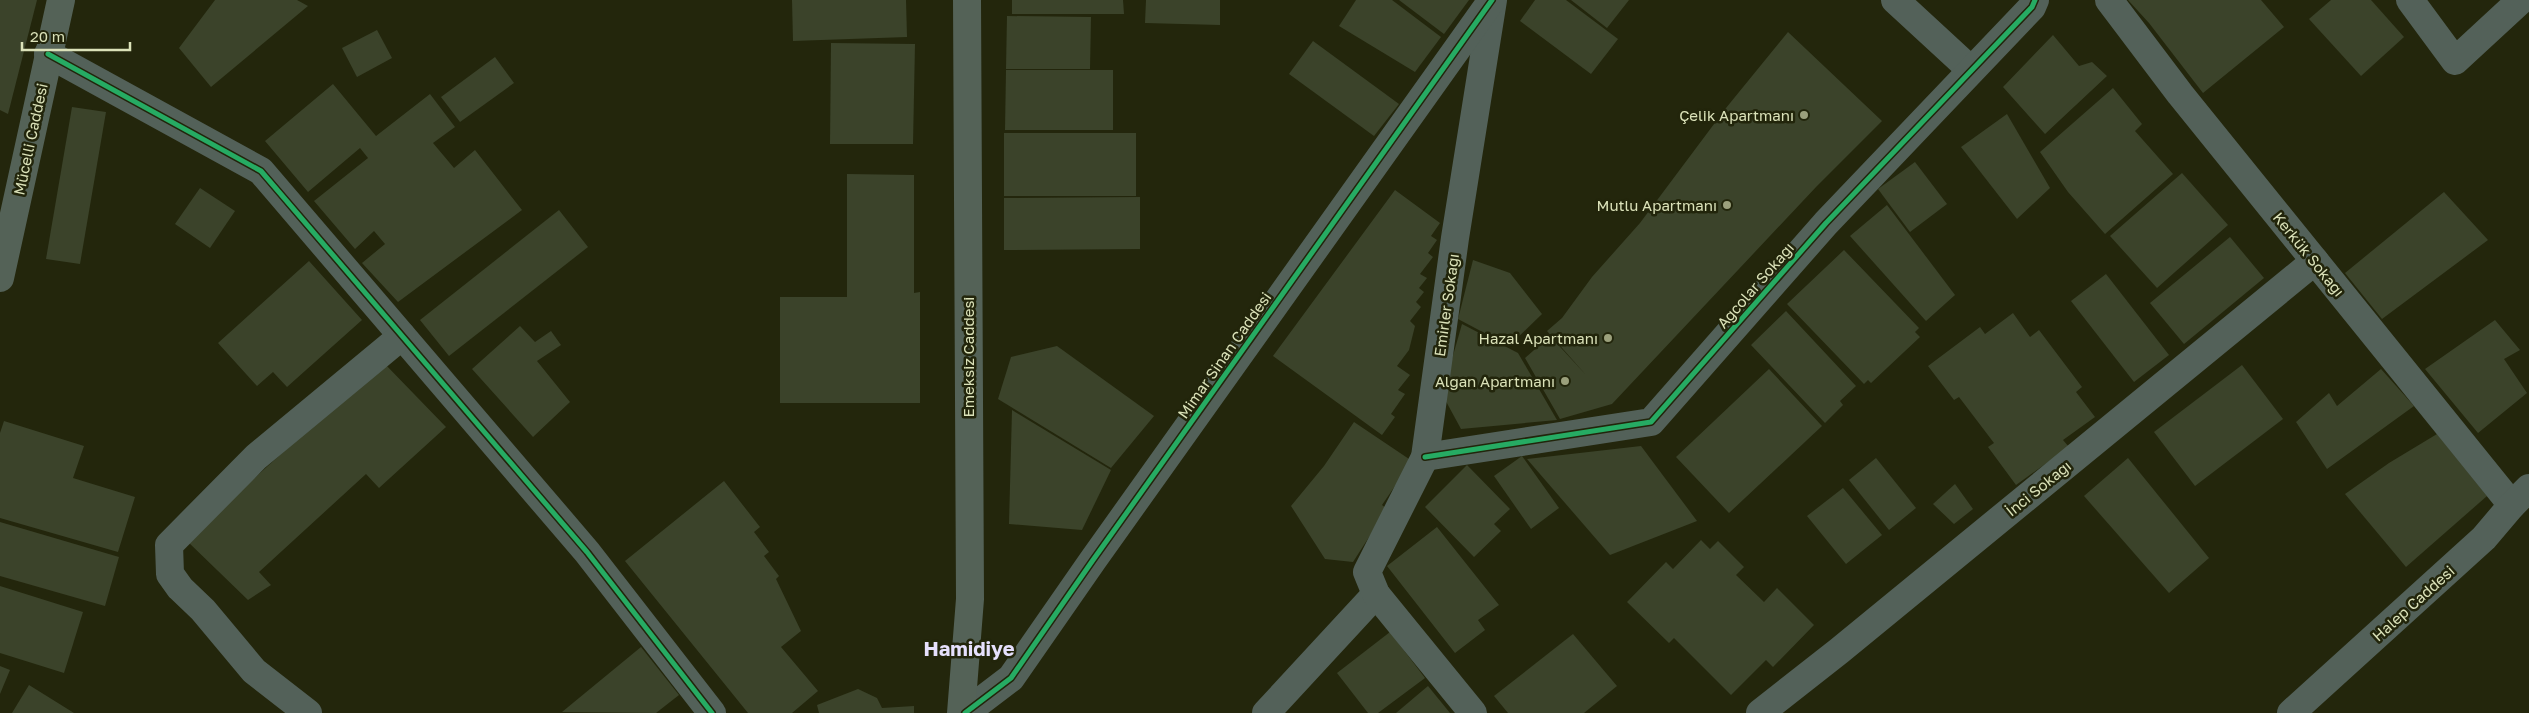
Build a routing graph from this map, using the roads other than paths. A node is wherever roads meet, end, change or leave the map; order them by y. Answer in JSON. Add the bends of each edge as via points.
{"nodes":[{"id":1,"x":61,"y":0,"type":"edge"},
{"id":2,"x":967,"y":0,"type":"edge"},
{"id":3,"x":1492,"y":0,"type":"edge"},
{"id":4,"x":1895,"y":0,"type":"edge"},
{"id":5,"x":2035,"y":0,"type":"edge"},
{"id":6,"x":2109,"y":0,"type":"edge"},
{"id":7,"x":2410,"y":0,"type":"edge"},
{"id":8,"x":2521,"y":0,"type":"edge"},
{"id":9,"x":48,"y":54,"type":"junction"},
{"id":10,"x":1971,"y":70,"type":"junction"},
{"id":11,"x":2315,"y":261,"type":"junction"},
{"id":12,"x":0,"y":278,"type":"edge"},
{"id":13,"x":402,"y":336,"type":"junction"},
{"id":14,"x":1425,"y":456,"type":"junction"},
{"id":15,"x":2520,"y":496,"type":"edge"},
{"id":16,"x":1376,"y":594,"type":"junction"},
{"id":17,"x":1769,"y":710,"type":"edge"},
{"id":18,"x":308,"y":713,"type":"edge"},
{"id":19,"x":712,"y":713,"type":"edge"},
{"id":20,"x":961,"y":713,"type":"edge"},
{"id":21,"x":965,"y":713,"type":"edge"},
{"id":22,"x":1266,"y":713,"type":"edge"},
{"id":23,"x":1473,"y":713,"type":"edge"},
{"id":24,"x":2291,"y":713,"type":"edge"}],
"edges":[{"from":1,"to":9,"type":"main road","name":"Mücelli Caddesi"},
{"from":2,"to":20,"type":"main road","name":"Emeksiz Caddesi","via":[[970,599]]},
{"from":3,"to":14,"type":"street","name":"Emirler Sokağı"},
{"from":3,"to":21,"type":"street","name":"Mimar Sinan Caddesi","via":[[1011,678]]},
{"from":4,"to":10,"type":"street"},
{"from":5,"to":10,"type":"street","name":"Ağcolar Sokağı"},
{"from":6,"to":11,"type":"street","name":"Kerkük Sokağı","via":[[2180,94]]},
{"from":7,"to":8,"type":"street","via":[[2455,61]]},
{"from":9,"to":12,"type":"main road","name":"Mücelli Caddesi"},
{"from":9,"to":13,"type":"street","via":[[261,171]]},
{"from":10,"to":14,"type":"street","name":"Ağcolar Sokağı","via":[[1826,223],[1651,422]]},
{"from":11,"to":15,"type":"street","name":"Kerkük Sokağı"},
{"from":11,"to":17,"type":"street","name":"İnci Sokağı"},
{"from":13,"to":18,"type":"street","via":[[256,457],[169,545],[170,574],[180,588],[203,610],[254,671]]},
{"from":13,"to":19,"type":"street","via":[[587,552]]},
{"from":14,"to":16,"type":"street","name":"Emirler Sokağı","via":[[1367,572]]},
{"from":15,"to":24,"type":"street","name":"Halep Caddesi","via":[[2484,538]]},
{"from":16,"to":22,"type":"street"},
{"from":16,"to":23,"type":"street","name":"Emirler Sokağı"}]}
